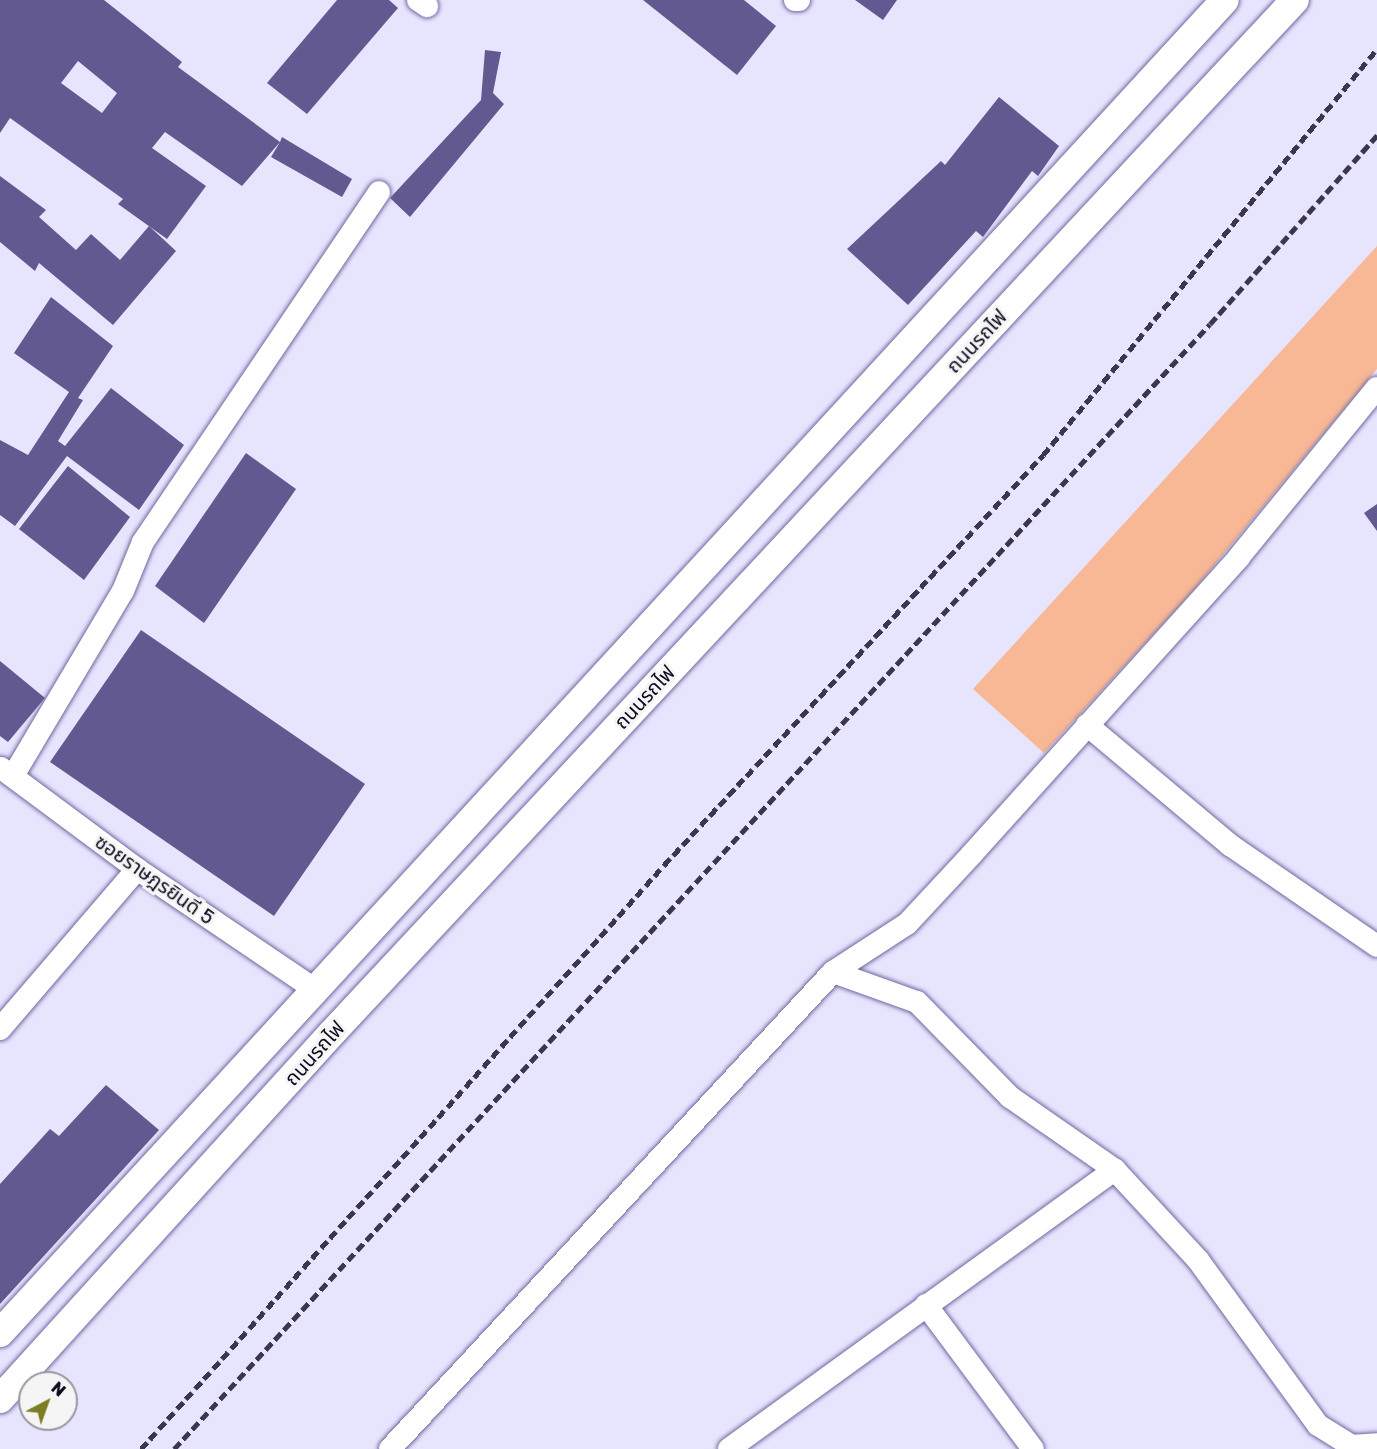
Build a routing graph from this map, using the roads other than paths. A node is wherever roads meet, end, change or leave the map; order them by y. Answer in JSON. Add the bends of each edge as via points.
{"nodes":[{"id":1,"x":1225,"y":0,"type":"edge"},
{"id":2,"x":1295,"y":0,"type":"edge"},
{"id":3,"x":379,"y":192,"type":"dead end"},
{"id":4,"x":1377,"y":388,"type":"edge"},
{"id":5,"x":1087,"y":725,"type":"junction"},
{"id":6,"x":6,"y":771,"type":"edge"},
{"id":7,"x":138,"y":869,"type":"junction"},
{"id":8,"x":1377,"y":946,"type":"edge"},
{"id":9,"x":833,"y":972,"type":"junction"},
{"id":10,"x":313,"y":988,"type":"junction"},
{"id":11,"x":0,"y":1029,"type":"edge"},
{"id":12,"x":1115,"y":1170,"type":"junction"},
{"id":13,"x":97,"y":1228,"type":"junction"},
{"id":14,"x":130,"y":1260,"type":"junction"},
{"id":15,"x":926,"y":1305,"type":"junction"},
{"id":16,"x":0,"y":1333,"type":"edge"},
{"id":17,"x":0,"y":1399,"type":"edge"},
{"id":18,"x":1377,"y":1444,"type":"edge"},
{"id":19,"x":390,"y":1449,"type":"edge"},
{"id":20,"x":729,"y":1449,"type":"edge"},
{"id":21,"x":1034,"y":1449,"type":"edge"}],
"edges":[{"from":1,"to":10,"type":"street"},
{"from":2,"to":14,"type":"street","name":"ถนนรถไฟ","via":[[332,1032]]},
{"from":3,"to":6,"type":"street","via":[[143,542],[123,591]]},
{"from":4,"to":5,"type":"street","via":[[1239,557]]},
{"from":5,"to":8,"type":"street","via":[[1230,845]]},
{"from":5,"to":9,"type":"street","via":[[907,924]]},
{"from":6,"to":7,"type":"street","name":"ซอยราษฎรยินดี 5"},
{"from":7,"to":10,"type":"street","name":"ซอยราษฎรยินดี 5"},
{"from":7,"to":11,"type":"street"},
{"from":9,"to":12,"type":"street","via":[[917,1002],[1010,1097]]},
{"from":9,"to":19,"type":"street"},
{"from":10,"to":13,"type":"street"},
{"from":12,"to":15,"type":"street"},
{"from":12,"to":18,"type":"street","via":[[1198,1260],[1318,1425],[1351,1446]]},
{"from":13,"to":14,"type":"street"},
{"from":13,"to":16,"type":"street"},
{"from":14,"to":17,"type":"street","name":"ถนนรถไฟ"},
{"from":15,"to":20,"type":"street"},
{"from":15,"to":21,"type":"street"}]}
